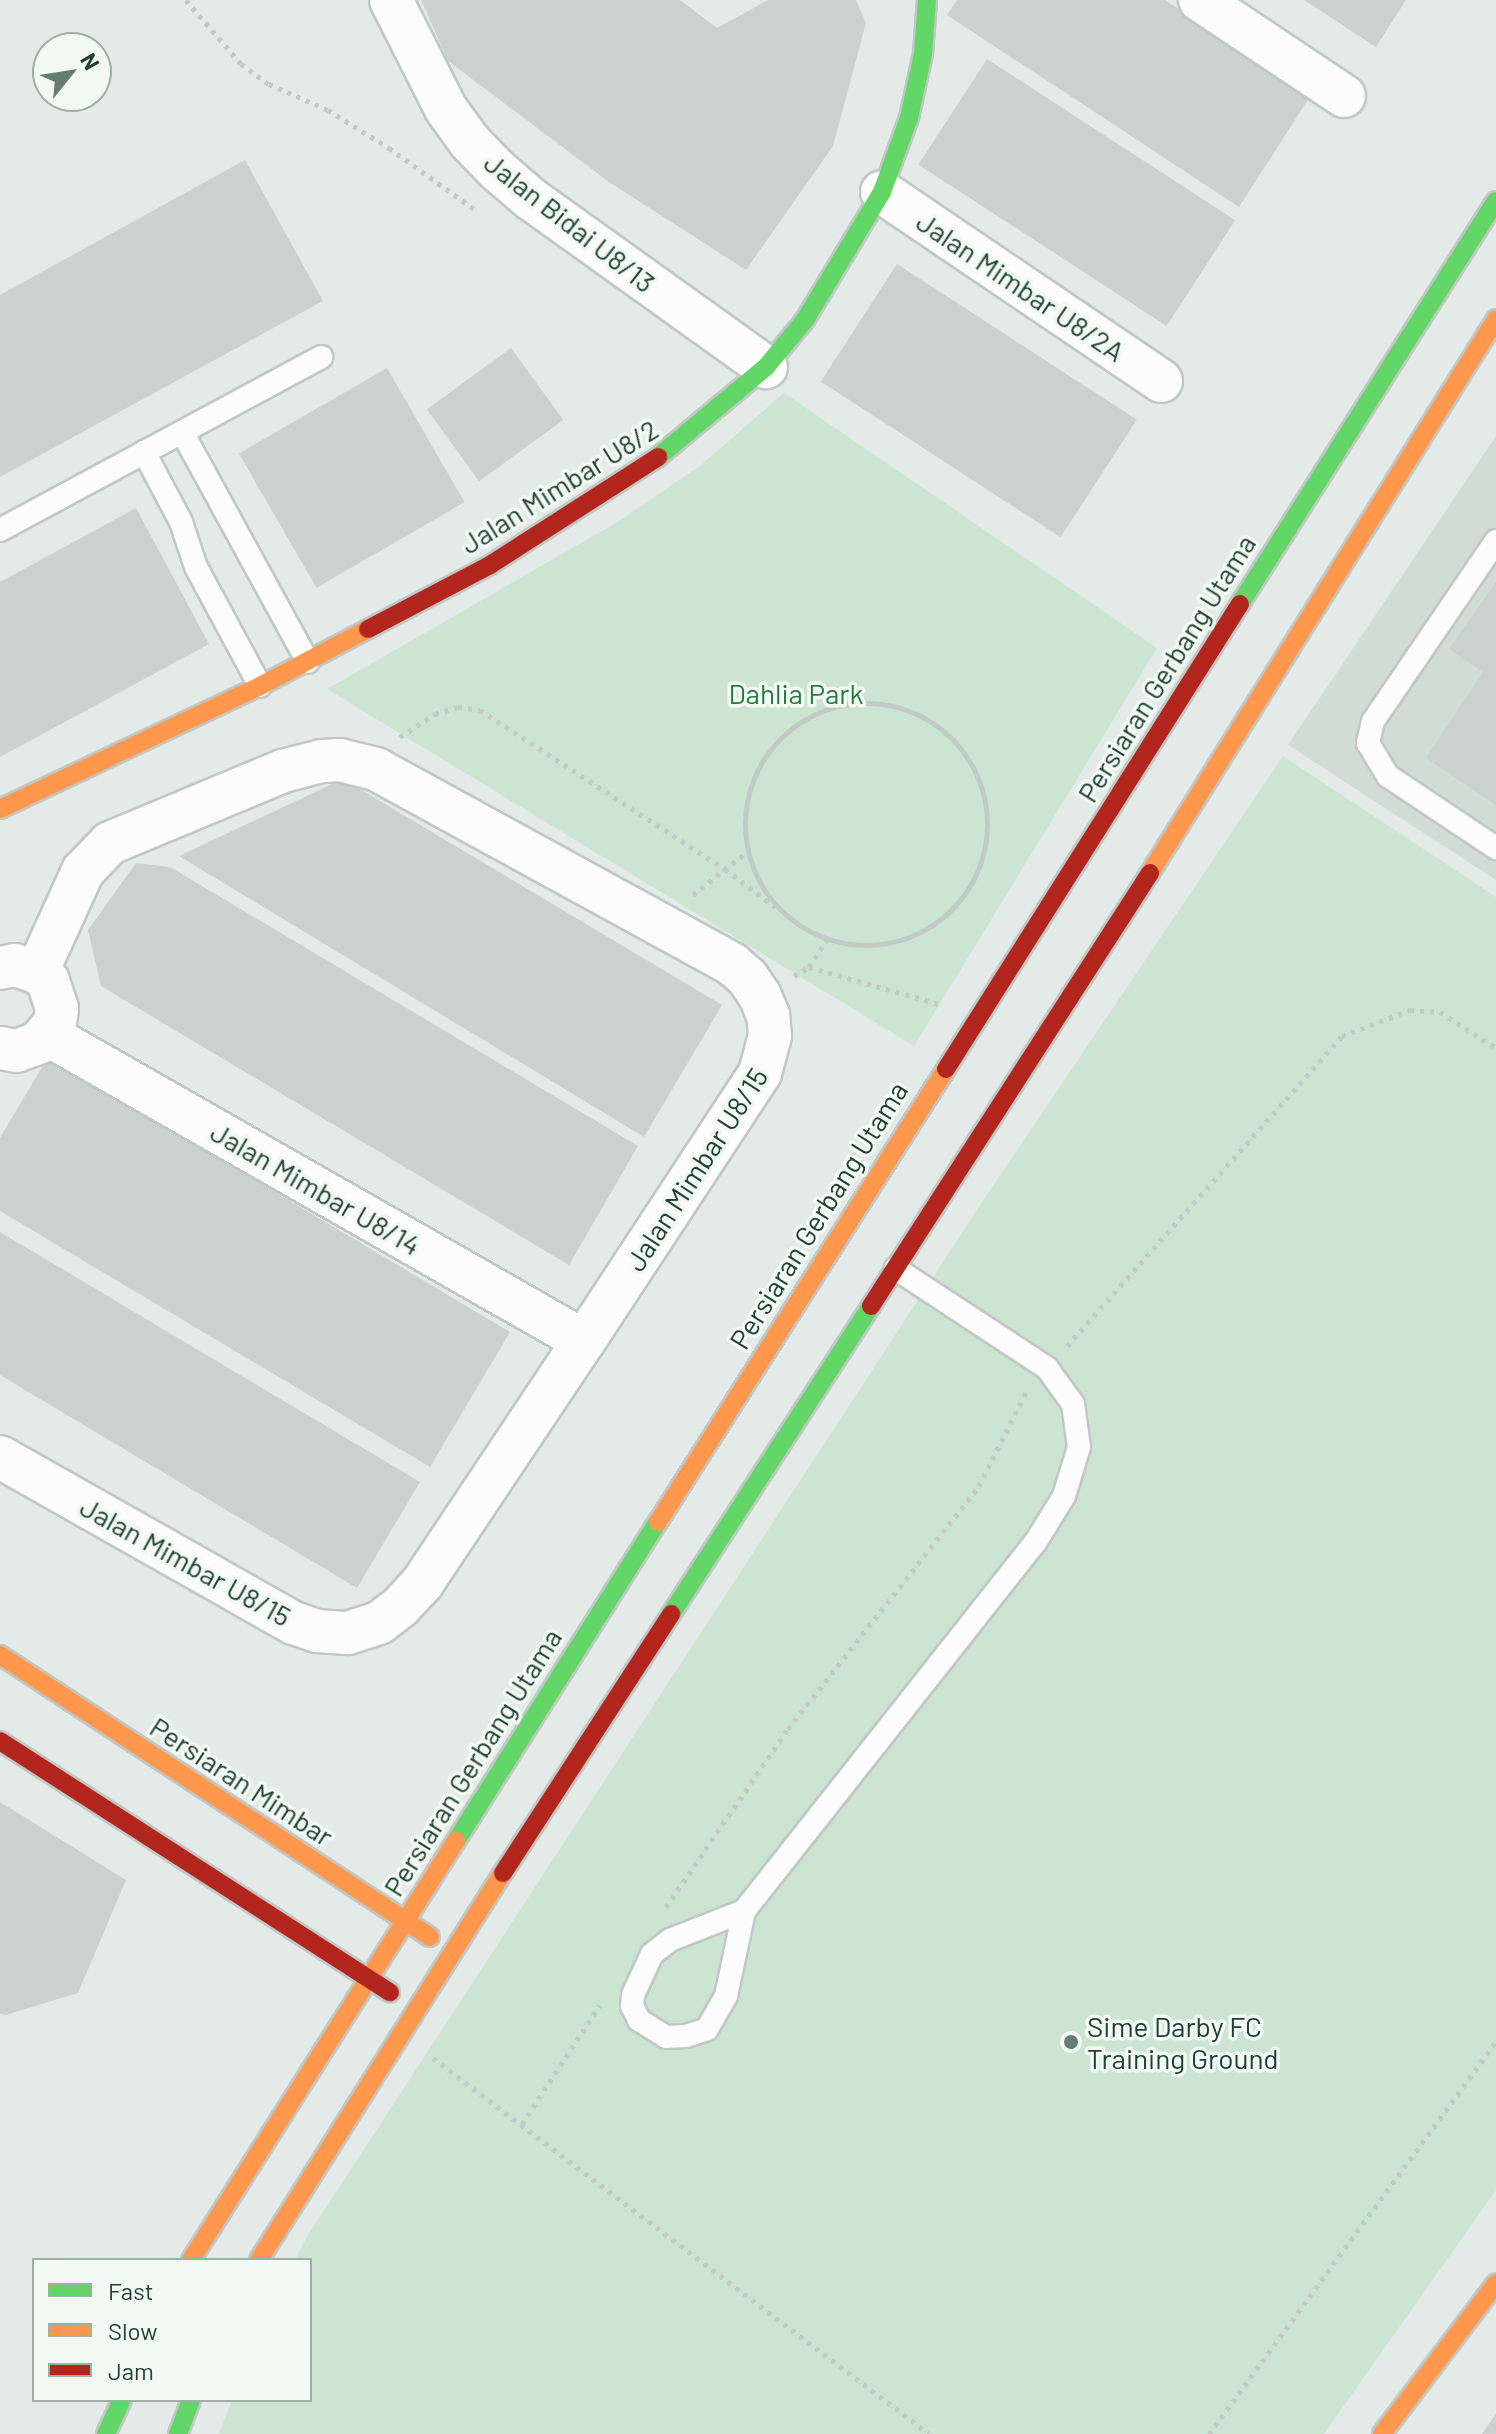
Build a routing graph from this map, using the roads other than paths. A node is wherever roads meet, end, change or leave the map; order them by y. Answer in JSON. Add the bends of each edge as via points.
{"nodes":[{"id":1,"x":391,"y":0,"type":"edge"},
{"id":2,"x":927,"y":0,"type":"edge"},
{"id":3,"x":1200,"y":0,"type":"edge"},
{"id":4,"x":1344,"y":96,"type":"dead end"},
{"id":5,"x":882,"y":192,"type":"junction"},
{"id":6,"x":1496,"y":201,"type":"edge"},
{"id":7,"x":1496,"y":319,"type":"edge"},
{"id":8,"x":321,"y":357,"type":"dead end"},
{"id":9,"x":766,"y":367,"type":"junction"},
{"id":10,"x":1161,"y":381,"type":"dead end"},
{"id":11,"x":182,"y":432,"type":"junction"},
{"id":12,"x":144,"y":452,"type":"junction"},
{"id":13,"x":0,"y":530,"type":"edge"},
{"id":14,"x":1496,"y":541,"type":"edge"},
{"id":15,"x":308,"y":662,"type":"junction"},
{"id":16,"x":260,"y":686,"type":"junction"},
{"id":17,"x":0,"y":809,"type":"edge"},
{"id":18,"x":1496,"y":848,"type":"edge"},
{"id":19,"x":19,"y":970,"type":"edge"},
{"id":20,"x":48,"y":1035,"type":"junction"},
{"id":21,"x":0,"y":1048,"type":"edge"},
{"id":22,"x":896,"y":1269,"type":"junction"},
{"id":23,"x":584,"y":1341,"type":"junction"},
{"id":24,"x":0,"y":1457,"type":"edge"},
{"id":25,"x":0,"y":1655,"type":"edge"},
{"id":26,"x":0,"y":1741,"type":"edge"},
{"id":27,"x":744,"y":1911,"type":"junction"},
{"id":28,"x":404,"y":1921,"type":"junction"},
{"id":29,"x":453,"y":1952,"type":"junction"},
{"id":30,"x":367,"y":1977,"type":"junction"},
{"id":31,"x":416,"y":2008,"type":"junction"},
{"id":32,"x":192,"y":2258,"type":"edge"},
{"id":33,"x":260,"y":2258,"type":"edge"},
{"id":34,"x":1496,"y":2283,"type":"edge"},
{"id":35,"x":121,"y":2402,"type":"edge"},
{"id":36,"x":190,"y":2402,"type":"edge"},
{"id":37,"x":106,"y":2434,"type":"edge"},
{"id":38,"x":178,"y":2434,"type":"edge"},
{"id":39,"x":1382,"y":2434,"type":"edge"}],
"edges":[{"from":1,"to":9,"type":"street","name":"Jalan Bidai U8/13","via":[[446,109],[496,169]]},
{"from":2,"to":5,"type":"main road","name":"Jalan Mimbar U8/2","via":[[923,54],[909,118]]},
{"from":3,"to":4,"type":"street"},
{"from":5,"to":9,"type":"main road","name":"Jalan Mimbar U8/2","via":[[805,320]]},
{"from":5,"to":10,"type":"street","name":"Jalan Mimbar U8/2A"},
{"from":6,"to":28,"type":"main road","name":"Persiaran Gerbang Utama","via":[[1480,238],[975,1019]]},
{"from":7,"to":22,"type":"main road"},
{"from":8,"to":11,"type":"lane"},
{"from":9,"to":15,"type":"main road","name":"Jalan Mimbar U8/2","via":[[685,438],[576,514]]},
{"from":11,"to":12,"type":"lane"},
{"from":11,"to":15,"type":"lane"},
{"from":12,"to":13,"type":"lane"},
{"from":12,"to":16,"type":"lane","via":[[181,522],[196,567]]},
{"from":14,"to":18,"type":"lane","via":[[1373,721],[1368,743],[1388,776]]},
{"from":15,"to":16,"type":"main road","name":"Jalan Mimbar U8/2"},
{"from":16,"to":17,"type":"main road","name":"Jalan Mimbar U8/2"},
{"from":19,"to":20,"type":"street","via":[[48,981],[57,1009]]},
{"from":19,"to":23,"type":"street","name":"Jalan Mimbar U8/15","via":[[83,871],[110,843],[322,761],[359,763],[732,964],[748,978],[768,1015],[770,1036],[760,1073]]},
{"from":20,"to":21,"type":"street","via":[[28,1049]]},
{"from":20,"to":23,"type":"street","name":"Jalan Mimbar U8/14"},
{"from":22,"to":27,"type":"lane","via":[[1047,1368],[1073,1404],[1079,1447],[1064,1496],[1035,1543]]},
{"from":22,"to":29,"type":"main road"},
{"from":23,"to":24,"type":"street","name":"Jalan Mimbar U8/15","via":[[423,1582],[379,1623],[348,1633],[294,1623]]},
{"from":25,"to":28,"type":"main road","name":"Persiaran Mimbar"},
{"from":26,"to":30,"type":"main road"},
{"from":27,"to":27,"type":"lane","via":[[726,1996],[707,2029],[666,2037],[639,2020],[633,1995],[652,1954],[679,1935]]},
{"from":28,"to":29,"type":"main road","name":"Persiaran Mimbar"},
{"from":28,"to":30,"type":"main road","name":"Persiaran Gerbang Utama"},
{"from":29,"to":31,"type":"main road"},
{"from":30,"to":31,"type":"main road"},
{"from":30,"to":32,"type":"main road","name":"Persiaran Gerbang Utama"},
{"from":31,"to":33,"type":"main road"},
{"from":34,"to":39,"type":"main road"},
{"from":35,"to":37,"type":"main road"},
{"from":36,"to":38,"type":"main road"}]}
